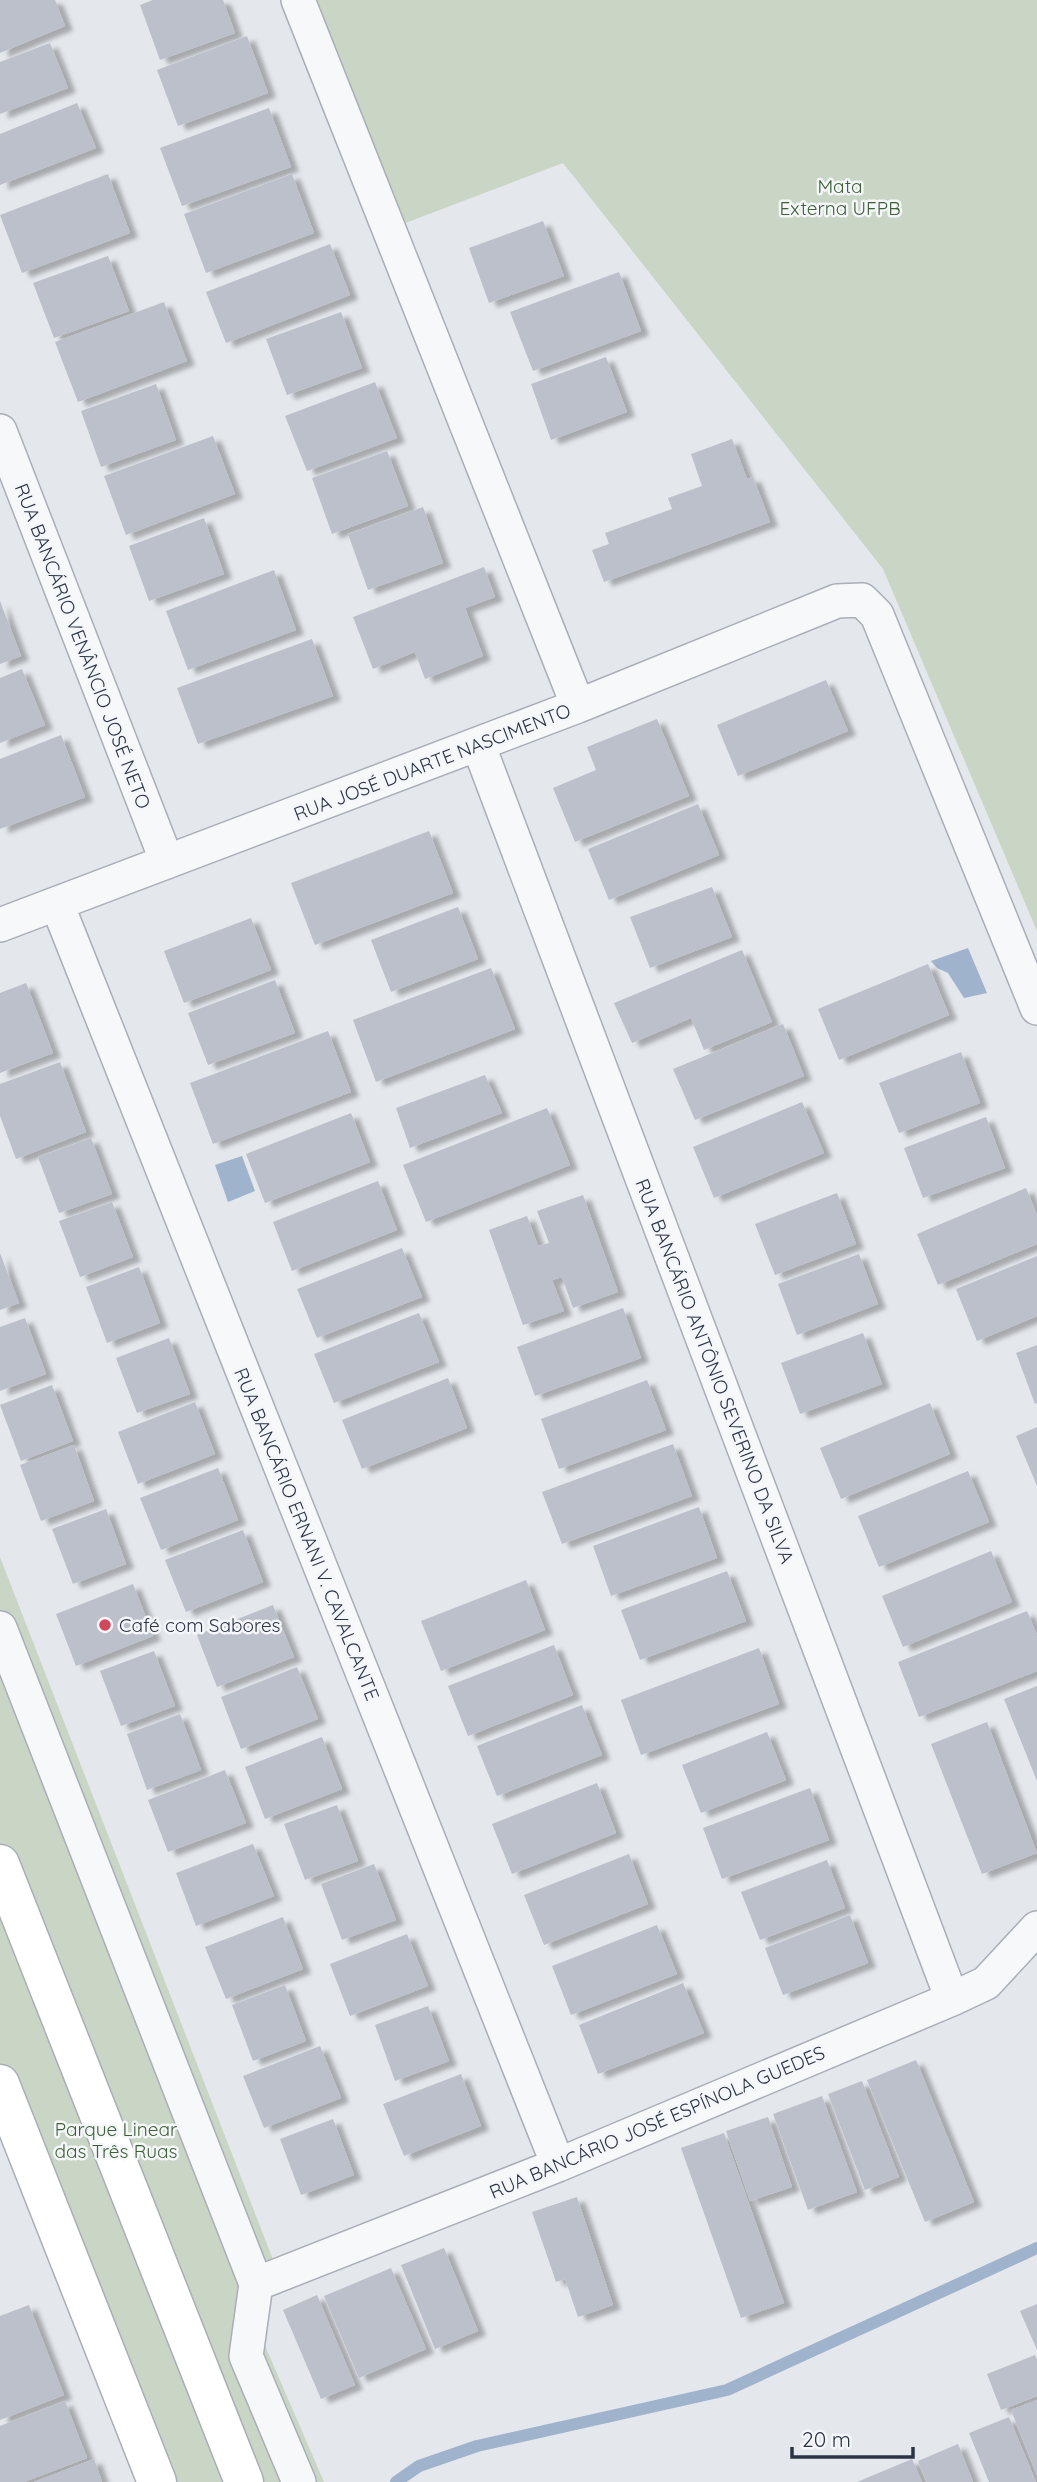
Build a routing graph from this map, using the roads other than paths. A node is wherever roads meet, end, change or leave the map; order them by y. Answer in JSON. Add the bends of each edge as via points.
{"nodes":[{"id":1,"x":298,"y":0,"type":"edge"},
{"id":2,"x":0,"y":431,"type":"edge"},
{"id":3,"x":578,"y":706,"type":"junction"},
{"id":4,"x":478,"y":744,"type":"junction"},
{"id":5,"x":167,"y":862,"type":"junction"},
{"id":6,"x":57,"y":904,"type":"junction"},
{"id":7,"x":0,"y":925,"type":"edge"},
{"id":8,"x":1037,"y":1008,"type":"edge"},
{"id":9,"x":0,"y":1628,"type":"edge"},
{"id":10,"x":0,"y":1864,"type":"edge"},
{"id":11,"x":1037,"y":1928,"type":"edge"},
{"id":12,"x":952,"y":1999,"type":"junction"},
{"id":13,"x":0,"y":2084,"type":"edge"},
{"id":14,"x":558,"y":2165,"type":"junction"},
{"id":15,"x":256,"y":2284,"type":"junction"},
{"id":16,"x":157,"y":2482,"type":"edge"},
{"id":17,"x":244,"y":2482,"type":"edge"},
{"id":18,"x":299,"y":2482,"type":"edge"}],
"edges":[{"from":1,"to":3,"type":"street"},
{"from":2,"to":5,"type":"street","name":"RUA BANCÁRIO VENÂNCIO JOSÉ NETO"},
{"from":3,"to":4,"type":"street","name":"RUA JOSÉ DUARTE NASCIMENTO"},
{"from":3,"to":8,"type":"street","name":"RUA JOSÉ DUARTE NASCIMENTO","via":[[837,601],[862,600],[877,615]]},
{"from":4,"to":5,"type":"street","name":"RUA JOSÉ DUARTE NASCIMENTO"},
{"from":4,"to":12,"type":"street","name":"RUA BANCÁRIO ANTÔNIO SEVERINO DA SILVA"},
{"from":5,"to":6,"type":"street","name":"RUA JOSÉ DUARTE NASCIMENTO"},
{"from":6,"to":7,"type":"street","name":"RUA JOSÉ DUARTE NASCIMENTO"},
{"from":6,"to":14,"type":"street","name":"RUA BANCÁRIO ERNANI V. CAVALCANTE"},
{"from":9,"to":15,"type":"street"},
{"from":10,"to":17,"type":"main road"},
{"from":11,"to":12,"type":"street","name":"RUA BANCÁRIO JOSÉ ESPÍNOLA GUEDES","via":[[986,1983]]},
{"from":12,"to":14,"type":"street","name":"RUA BANCÁRIO JOSÉ ESPÍNOLA GUEDES"},
{"from":13,"to":16,"type":"main road"},
{"from":14,"to":15,"type":"street","name":"RUA BANCÁRIO JOSÉ ESPÍNOLA GUEDES"},
{"from":15,"to":18,"type":"street","via":[[246,2356]]}]}
